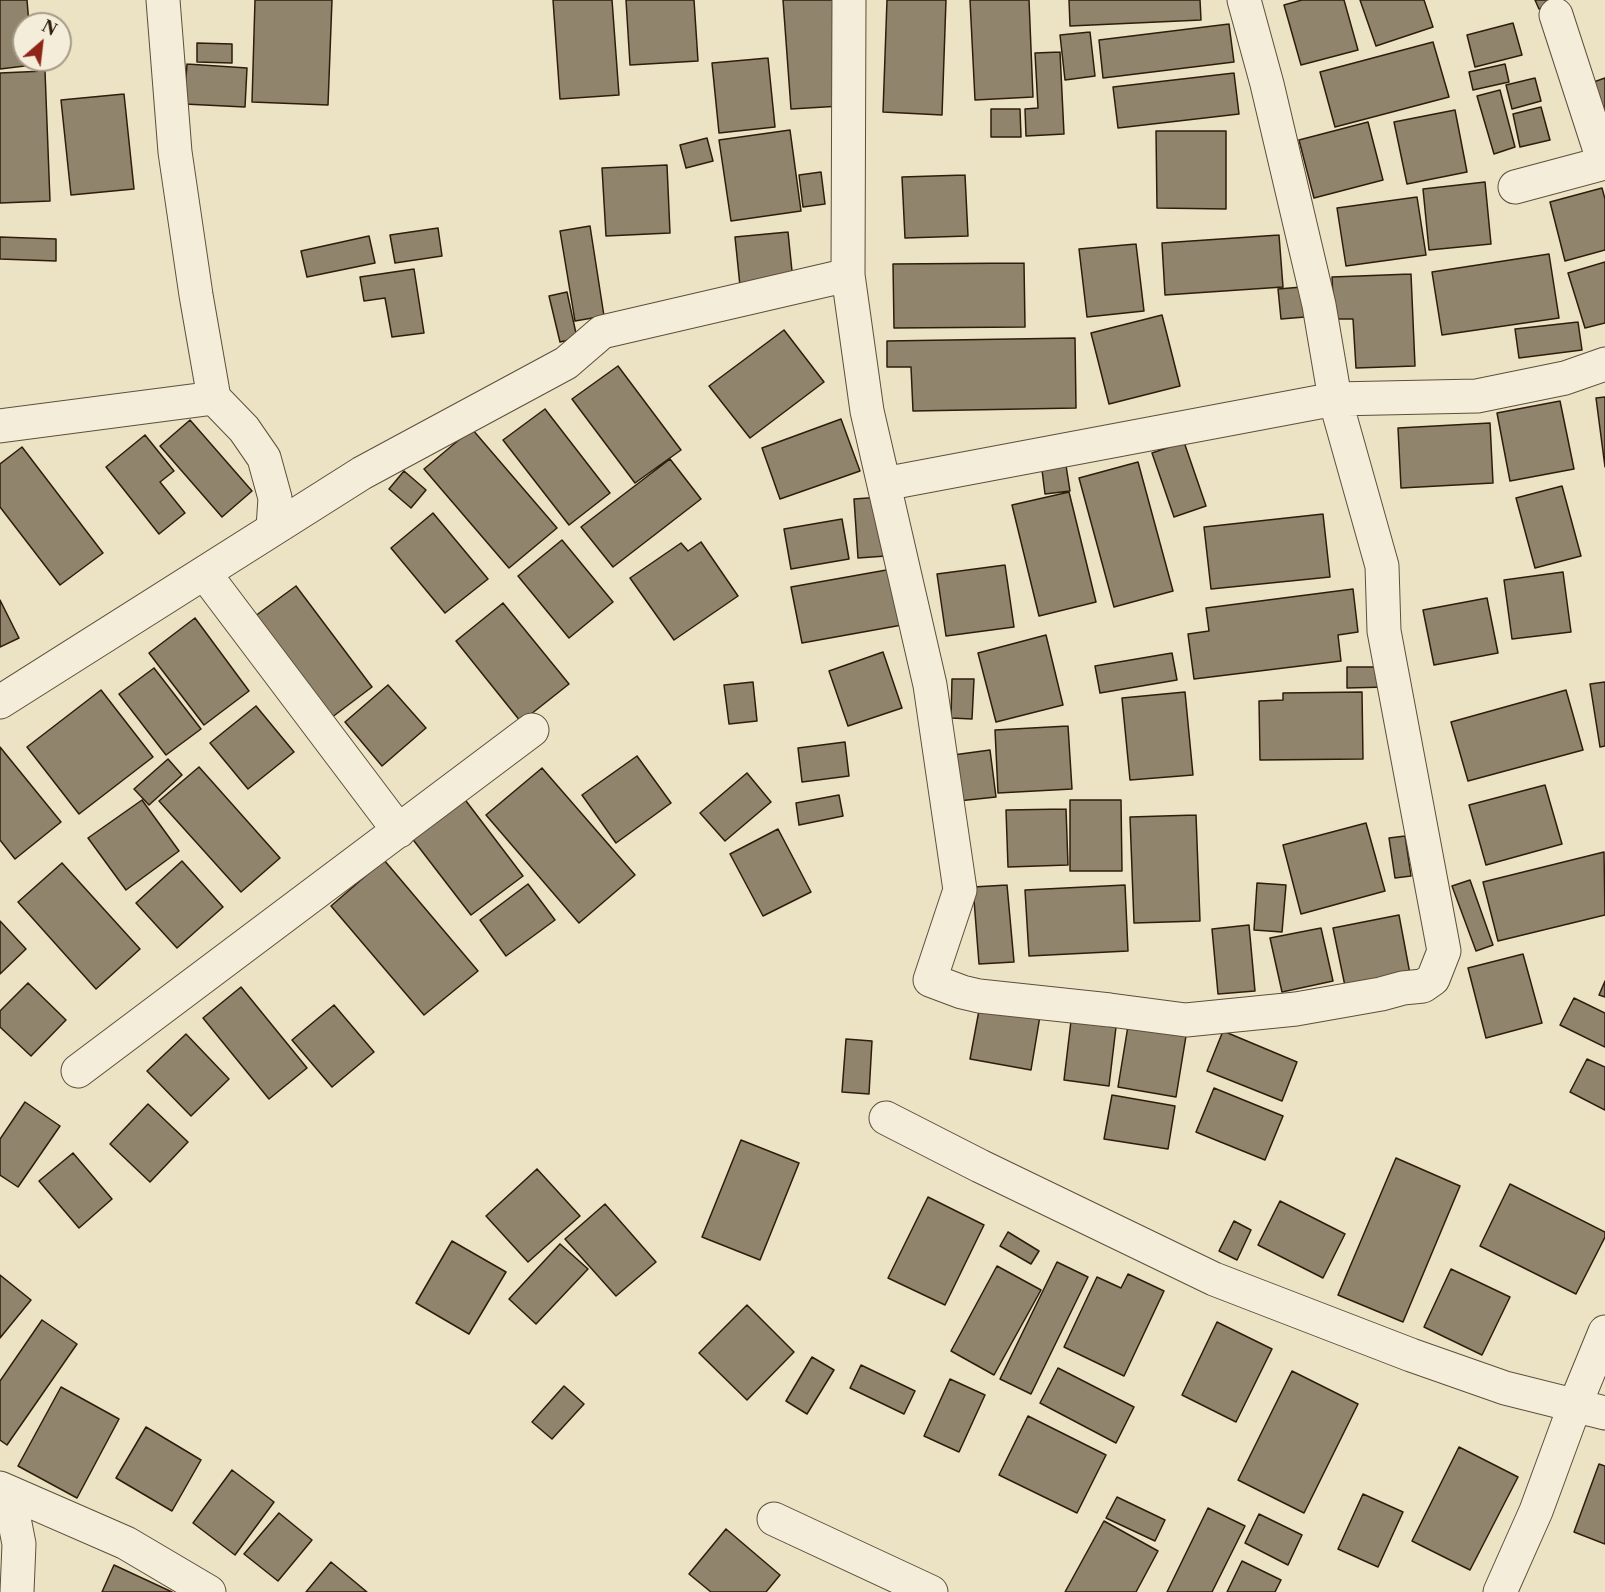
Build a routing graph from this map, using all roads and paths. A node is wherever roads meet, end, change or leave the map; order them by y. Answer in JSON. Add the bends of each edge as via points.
{"nodes":[{"id":1,"x":163,"y":0,"type":"edge"},
{"id":2,"x":849,"y":0,"type":"edge"},
{"id":3,"x":1244,"y":0,"type":"edge"},
{"id":4,"x":1556,"y":15,"type":"dead end"},
{"id":5,"x":1605,"y":163,"type":"edge"},
{"id":6,"x":1515,"y":187,"type":"dead end"},
{"id":7,"x":848,"y":275,"type":"junction"},
{"id":8,"x":1605,"y":364,"type":"edge"},
{"id":9,"x":214,"y":398,"type":"junction"},
{"id":10,"x":1335,"y":399,"type":"junction"},
{"id":11,"x":0,"y":426,"type":"edge"},
{"id":12,"x":884,"y":484,"type":"junction"},
{"id":13,"x":273,"y":528,"type":"junction"},
{"id":14,"x":205,"y":574,"type":"junction"},
{"id":15,"x":0,"y":702,"type":"edge"},
{"id":16,"x":532,"y":730,"type":"dead end"},
{"id":17,"x":399,"y":831,"type":"junction"},
{"id":18,"x":78,"y":1071,"type":"dead end"},
{"id":19,"x":886,"y":1118,"type":"dead end"},
{"id":20,"x":1605,"y":1332,"type":"edge"},
{"id":21,"x":1590,"y":1409,"type":"edge"},
{"id":22,"x":5,"y":1491,"type":"edge"},
{"id":23,"x":774,"y":1519,"type":"dead end"},
{"id":24,"x":17,"y":1592,"type":"edge"},
{"id":25,"x":209,"y":1592,"type":"edge"},
{"id":26,"x":931,"y":1592,"type":"edge"},
{"id":27,"x":1500,"y":1592,"type":"edge"}],
"edges":[{"from":1,"to":9,"type":"street","via":[[175,152]]},
{"from":2,"to":7,"type":"street"},
{"from":3,"to":10,"type":"street","via":[[1319,305]]},
{"from":4,"to":5,"type":"street"},
{"from":5,"to":6,"type":"street"},
{"from":7,"to":12,"type":"street","via":[[867,411]]},
{"from":7,"to":13,"type":"street","via":[[602,332],[566,363],[362,473]]},
{"from":8,"to":10,"type":"street","via":[[1565,378],[1477,396]]},
{"from":9,"to":11,"type":"street"},
{"from":9,"to":13,"type":"street","via":[[244,429],[264,458],[275,498]]},
{"from":10,"to":12,"type":"street"},
{"from":10,"to":12,"type":"street","via":[[1382,566],[1384,631],[1444,951],[1428,983],[1381,994],[1296,1009],[1186,1020],[979,996],[930,980],[960,890],[930,685]]},
{"from":13,"to":14,"type":"street"},
{"from":14,"to":15,"type":"street"},
{"from":14,"to":17,"type":"street"},
{"from":16,"to":17,"type":"street"},
{"from":17,"to":18,"type":"street"},
{"from":19,"to":21,"type":"street","via":[[1214,1279],[1505,1388]]},
{"from":20,"to":21,"type":"street"},
{"from":21,"to":27,"type":"street","via":[[1536,1511]]},
{"from":22,"to":24,"type":"street","via":[[19,1544]]},
{"from":22,"to":25,"type":"street","via":[[126,1543]]},
{"from":23,"to":26,"type":"street"}]}
